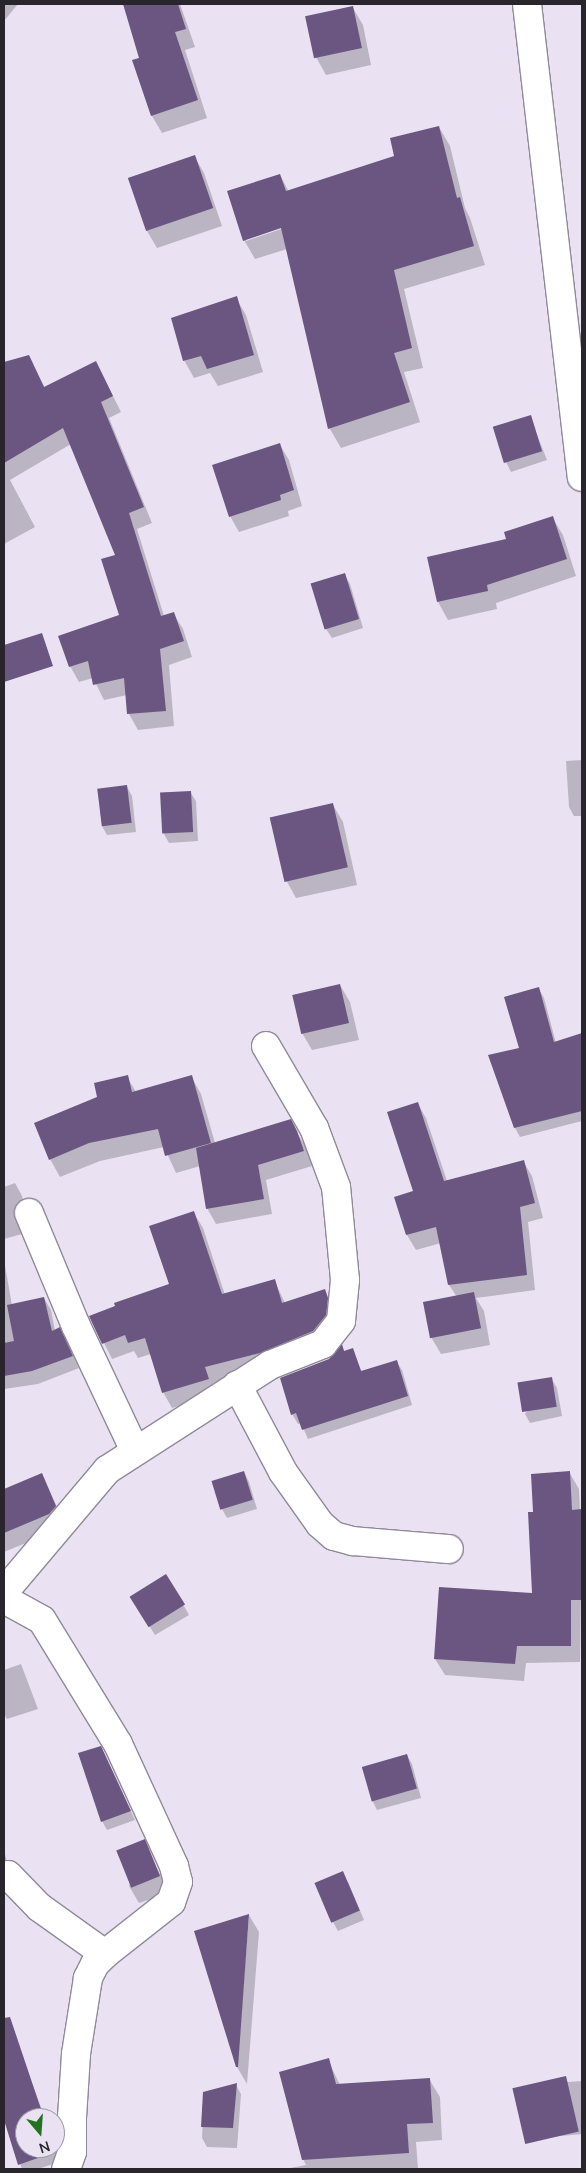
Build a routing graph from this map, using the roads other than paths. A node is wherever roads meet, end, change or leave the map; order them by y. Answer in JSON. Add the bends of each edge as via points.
{"nodes":[{"id":1,"x":527,"y":4,"type":"edge"},
{"id":2,"x":582,"y":477,"type":"edge"},
{"id":3,"x":266,"y":1046,"type":"dead end"},
{"id":4,"x":29,"y":1213,"type":"dead end"},
{"id":5,"x":237,"y":1385,"type":"junction"},
{"id":6,"x":135,"y":1451,"type":"junction"},
{"id":7,"x":449,"y":1549,"type":"dead end"},
{"id":8,"x":4,"y":1592,"type":"edge"},
{"id":9,"x":4,"y":1599,"type":"edge"},
{"id":10,"x":8,"y":1875,"type":"dead end"},
{"id":11,"x":104,"y":1954,"type":"junction"},
{"id":12,"x":66,"y":2169,"type":"edge"}],
"edges":[{"from":1,"to":2,"type":"street"},
{"from":3,"to":5,"type":"street","via":[[314,1128],[336,1187],[346,1280],[341,1321],[323,1344],[270,1365]]},
{"from":4,"to":6,"type":"street","via":[[76,1326]]},
{"from":5,"to":6,"type":"street"},
{"from":5,"to":7,"type":"street","via":[[283,1472],[320,1524],[334,1536],[353,1541]]},
{"from":6,"to":8,"type":"street","via":[[107,1470]]},
{"from":9,"to":11,"type":"street","via":[[42,1620],[118,1744],[174,1866],[178,1882],[171,1902]]},
{"from":10,"to":11,"type":"street","via":[[39,1907]]},
{"from":11,"to":12,"type":"street","via":[[88,1978],[76,2054],[72,2152]]}]}
